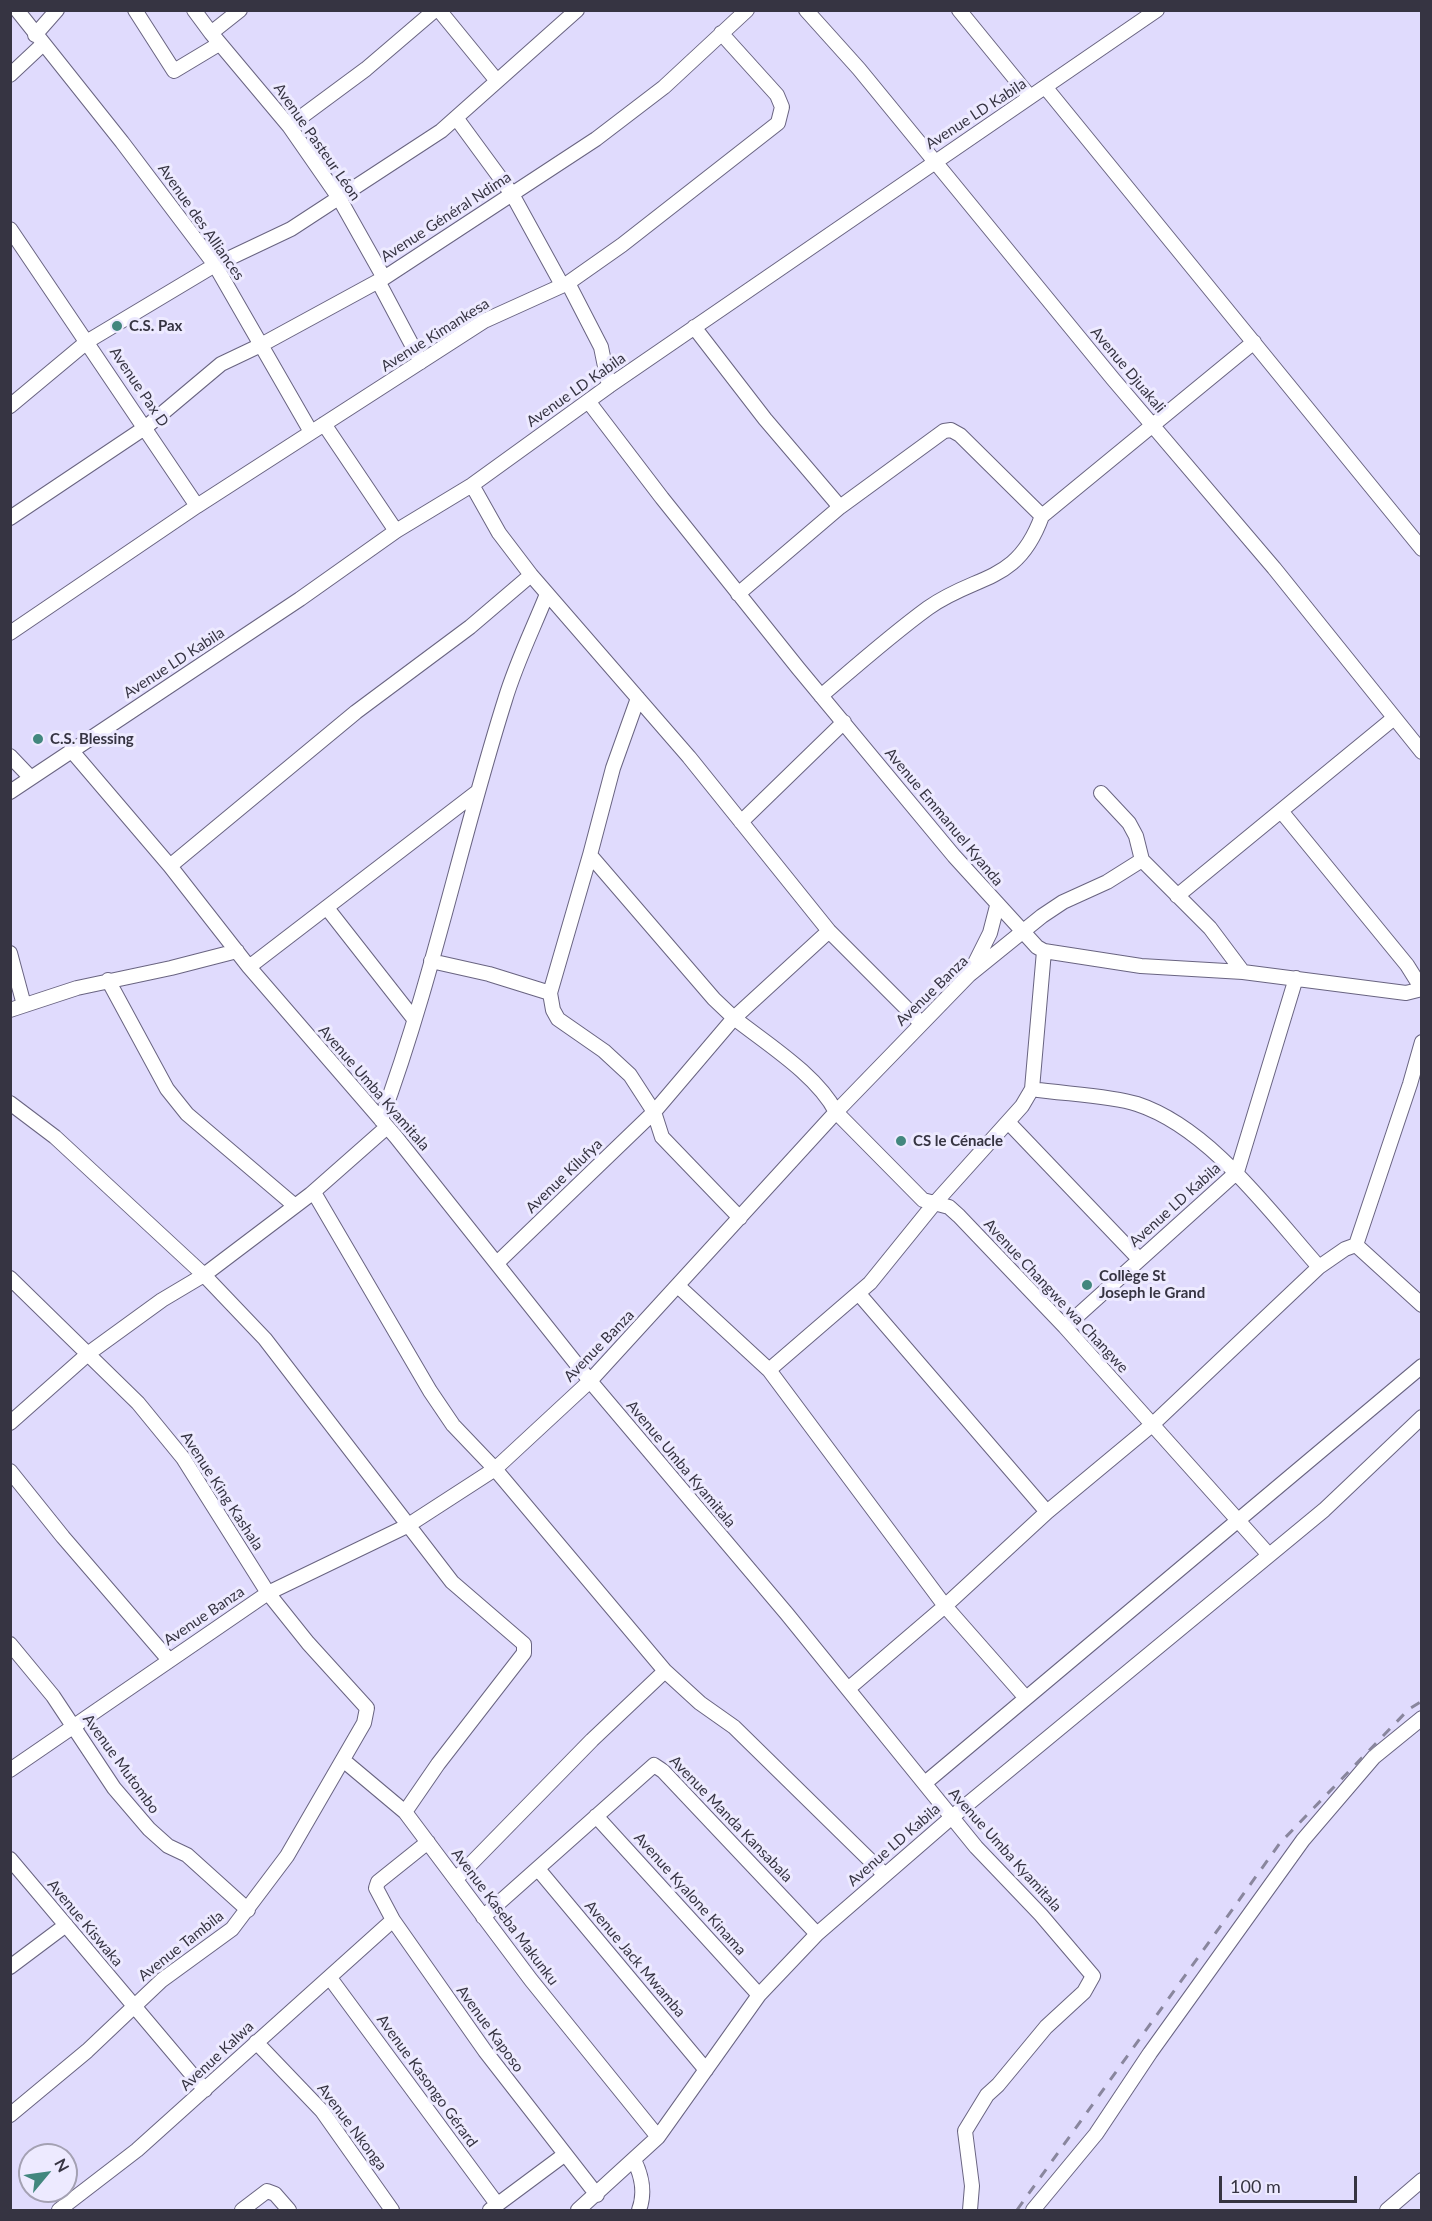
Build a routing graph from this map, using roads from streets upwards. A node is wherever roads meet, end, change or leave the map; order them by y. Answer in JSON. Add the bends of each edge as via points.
{"nodes":[{"id":1,"x":17,"y":10,"type":"edge"},
{"id":2,"x":57,"y":10,"type":"edge"},
{"id":3,"x":194,"y":10,"type":"edge"},
{"id":4,"x":240,"y":10,"type":"edge"},
{"id":5,"x":437,"y":10,"type":"edge"},
{"id":6,"x":577,"y":10,"type":"edge"},
{"id":7,"x":747,"y":10,"type":"edge"},
{"id":8,"x":806,"y":10,"type":"edge"},
{"id":9,"x":959,"y":10,"type":"edge"},
{"id":10,"x":1157,"y":10,"type":"edge"},
{"id":11,"x":142,"y":13,"type":"edge"},
{"id":12,"x":721,"y":33,"type":"junction"},
{"id":13,"x":215,"y":38,"type":"junction"},
{"id":14,"x":39,"y":40,"type":"junction"},
{"id":15,"x":10,"y":75,"type":"edge"},
{"id":16,"x":497,"y":81,"type":"junction"},
{"id":17,"x":1046,"y":88,"type":"junction"},
{"id":18,"x":1030,"y":97,"type":"junction"},
{"id":19,"x":457,"y":119,"type":"junction"},
{"id":20,"x":289,"y":126,"type":"junction"},
{"id":21,"x":935,"y":160,"type":"junction"},
{"id":22,"x":512,"y":194,"type":"junction"},
{"id":23,"x":339,"y":198,"type":"junction"},
{"id":24,"x":10,"y":229,"type":"edge"},
{"id":25,"x":215,"y":266,"type":"junction"},
{"id":26,"x":381,"y":279,"type":"junction"},
{"id":27,"x":565,"y":284,"type":"junction"},
{"id":28,"x":694,"y":327,"type":"junction"},
{"id":29,"x":88,"y":341,"type":"junction"},
{"id":30,"x":1254,"y":342,"type":"junction"},
{"id":31,"x":261,"y":345,"type":"junction"},
{"id":32,"x":421,"y":362,"type":"junction"},
{"id":33,"x":609,"y":386,"type":"junction"},
{"id":34,"x":588,"y":401,"type":"junction"},
{"id":35,"x":10,"y":406,"type":"edge"},
{"id":36,"x":324,"y":424,"type":"junction"},
{"id":37,"x":1152,"y":426,"type":"junction"},
{"id":38,"x":146,"y":427,"type":"junction"},
{"id":39,"x":311,"y":432,"type":"junction"},
{"id":40,"x":472,"y":485,"type":"junction"},
{"id":41,"x":197,"y":506,"type":"junction"},
{"id":42,"x":840,"y":507,"type":"junction"},
{"id":43,"x":1041,"y":516,"type":"junction"},
{"id":44,"x":10,"y":518,"type":"edge"},
{"id":45,"x":396,"y":531,"type":"junction"},
{"id":46,"x":1422,"y":549,"type":"edge"},
{"id":47,"x":531,"y":575,"type":"junction"},
{"id":48,"x":547,"y":594,"type":"junction"},
{"id":49,"x":738,"y":594,"type":"junction"},
{"id":50,"x":10,"y":633,"type":"edge"},
{"id":51,"x":821,"y":696,"type":"junction"},
{"id":52,"x":638,"y":699,"type":"junction"},
{"id":53,"x":1394,"y":718,"type":"junction"},
{"id":54,"x":844,"y":722,"type":"junction"},
{"id":55,"x":71,"y":750,"type":"junction"},
{"id":56,"x":1422,"y":752,"type":"edge"},
{"id":57,"x":10,"y":756,"type":"edge"},
{"id":58,"x":32,"y":778,"type":"junction"},
{"id":59,"x":10,"y":792,"type":"edge"},
{"id":60,"x":477,"y":792,"type":"junction"},
{"id":61,"x":1101,"y":793,"type":"dead end"},
{"id":62,"x":1281,"y":811,"type":"junction"},
{"id":63,"x":741,"y":822,"type":"junction"},
{"id":64,"x":590,"y":855,"type":"junction"},
{"id":65,"x":1142,"y":860,"type":"junction"},
{"id":66,"x":170,"y":866,"type":"junction"},
{"id":67,"x":1177,"y":896,"type":"junction"},
{"id":68,"x":998,"y":906,"type":"junction"},
{"id":69,"x":327,"y":908,"type":"junction"},
{"id":70,"x":829,"y":932,"type":"junction"},
{"id":71,"x":1022,"y":933,"type":"junction"},
{"id":72,"x":237,"y":951,"type":"junction"},
{"id":73,"x":1044,"y":951,"type":"junction"},
{"id":74,"x":10,"y":952,"type":"edge"},
{"id":75,"x":431,"y":961,"type":"junction"},
{"id":76,"x":249,"y":967,"type":"junction"},
{"id":77,"x":1244,"y":972,"type":"junction"},
{"id":78,"x":969,"y":975,"type":"junction"},
{"id":79,"x":1296,"y":978,"type":"junction"},
{"id":80,"x":108,"y":980,"type":"junction"},
{"id":81,"x":1422,"y":989,"type":"edge"},
{"id":82,"x":550,"y":993,"type":"junction"},
{"id":83,"x":17,"y":1008,"type":"edge"},
{"id":84,"x":734,"y":1018,"type":"junction"},
{"id":85,"x":414,"y":1019,"type":"junction"},
{"id":86,"x":921,"y":1023,"type":"junction"},
{"id":87,"x":1422,"y":1042,"type":"edge"},
{"id":88,"x":1032,"y":1089,"type":"junction"},
{"id":89,"x":10,"y":1104,"type":"edge"},
{"id":90,"x":654,"y":1112,"type":"junction"},
{"id":91,"x":836,"y":1112,"type":"junction"},
{"id":92,"x":1008,"y":1122,"type":"junction"},
{"id":93,"x":384,"y":1123,"type":"junction"},
{"id":94,"x":1237,"y":1172,"type":"junction"},
{"id":95,"x":311,"y":1194,"type":"junction"},
{"id":96,"x":934,"y":1204,"type":"junction"},
{"id":97,"x":294,"y":1205,"type":"junction"},
{"id":98,"x":740,"y":1218,"type":"junction"},
{"id":99,"x":1356,"y":1245,"type":"junction"},
{"id":100,"x":1139,"y":1259,"type":"junction"},
{"id":101,"x":497,"y":1263,"type":"junction"},
{"id":102,"x":1320,"y":1267,"type":"junction"},
{"id":103,"x":204,"y":1275,"type":"junction"},
{"id":104,"x":10,"y":1278,"type":"edge"},
{"id":105,"x":678,"y":1286,"type":"junction"},
{"id":106,"x":859,"y":1294,"type":"junction"},
{"id":107,"x":1422,"y":1305,"type":"edge"},
{"id":108,"x":1065,"y":1327,"type":"junction"},
{"id":109,"x":88,"y":1353,"type":"junction"},
{"id":110,"x":1422,"y":1366,"type":"edge"},
{"id":111,"x":769,"y":1370,"type":"junction"},
{"id":112,"x":590,"y":1381,"type":"junction"},
{"id":113,"x":1422,"y":1417,"type":"edge"},
{"id":114,"x":10,"y":1423,"type":"edge"},
{"id":115,"x":1153,"y":1424,"type":"junction"},
{"id":116,"x":495,"y":1469,"type":"junction"},
{"id":117,"x":10,"y":1471,"type":"edge"},
{"id":118,"x":1047,"y":1512,"type":"junction"},
{"id":119,"x":1239,"y":1521,"type":"junction"},
{"id":120,"x":407,"y":1526,"type":"junction"},
{"id":121,"x":1269,"y":1555,"type":"junction"},
{"id":122,"x":268,"y":1593,"type":"junction"},
{"id":123,"x":945,"y":1606,"type":"junction"},
{"id":124,"x":10,"y":1644,"type":"edge"},
{"id":125,"x":169,"y":1660,"type":"junction"},
{"id":126,"x":665,"y":1671,"type":"junction"},
{"id":127,"x":848,"y":1689,"type":"junction"},
{"id":128,"x":1026,"y":1698,"type":"junction"},
{"id":129,"x":367,"y":1708,"type":"joint"},
{"id":130,"x":1422,"y":1718,"type":"edge"},
{"id":131,"x":74,"y":1729,"type":"junction"},
{"id":132,"x":343,"y":1760,"type":"junction"},
{"id":133,"x":10,"y":1770,"type":"edge"},
{"id":134,"x":925,"y":1783,"type":"junction"},
{"id":135,"x":405,"y":1812,"type":"junction"},
{"id":136,"x":596,"y":1816,"type":"junction"},
{"id":137,"x":952,"y":1817,"type":"junction"},
{"id":138,"x":428,"y":1842,"type":"junction"},
{"id":139,"x":10,"y":1859,"type":"edge"},
{"id":140,"x":538,"y":1869,"type":"junction"},
{"id":141,"x":884,"y":1874,"type":"junction"},
{"id":142,"x":456,"y":1879,"type":"junction"},
{"id":143,"x":248,"y":1910,"type":"junction"},
{"id":144,"x":483,"y":1917,"type":"junction"},
{"id":145,"x":393,"y":1920,"type":"junction"},
{"id":146,"x":66,"y":1925,"type":"junction"},
{"id":147,"x":817,"y":1934,"type":"junction"},
{"id":148,"x":10,"y":1968,"type":"edge"},
{"id":149,"x":330,"y":1978,"type":"junction"},
{"id":150,"x":759,"y":1995,"type":"junction"},
{"id":151,"x":133,"y":2005,"type":"junction"},
{"id":152,"x":256,"y":2042,"type":"junction"},
{"id":153,"x":706,"y":2070,"type":"junction"},
{"id":154,"x":205,"y":2090,"type":"junction"},
{"id":155,"x":10,"y":2115,"type":"edge"},
{"id":156,"x":658,"y":2137,"type":"junction"},
{"id":157,"x":564,"y":2155,"type":"junction"},
{"id":158,"x":634,"y":2160,"type":"junction"},
{"id":159,"x":1422,"y":2180,"type":"edge"},
{"id":160,"x":597,"y":2194,"type":"junction"},
{"id":161,"x":493,"y":2207,"type":"edge"},
{"id":162,"x":59,"y":2211,"type":"edge"},
{"id":163,"x":242,"y":2211,"type":"edge"},
{"id":164,"x":289,"y":2211,"type":"edge"},
{"id":165,"x":392,"y":2211,"type":"edge"},
{"id":166,"x":578,"y":2211,"type":"edge"},
{"id":167,"x":639,"y":2211,"type":"edge"},
{"id":168,"x":970,"y":2211,"type":"edge"},
{"id":169,"x":1034,"y":2211,"type":"edge"},
{"id":170,"x":1387,"y":2211,"type":"edge"}],
"edges":[{"from":1,"to":14,"type":"street","name":"Avenue des Alliances"},
{"from":2,"to":14,"type":"street"},
{"from":3,"to":13,"type":"street","name":"Avenue Pasteur Léon"},
{"from":4,"to":13,"type":"street"},
{"from":5,"to":16,"type":"street"},
{"from":5,"to":20,"type":"street"},
{"from":6,"to":16,"type":"street"},
{"from":7,"to":12,"type":"street","name":"Avenue Général Ndima"},
{"from":8,"to":21,"type":"street","name":"Avenue Djuakali"},
{"from":9,"to":18,"type":"street"},
{"from":10,"to":17,"type":"street","name":"Avenue LD Kabila"},
{"from":11,"to":13,"type":"street","via":[[174,71]]},
{"from":12,"to":22,"type":"street","name":"Avenue Général Ndima","via":[[656,93],[596,139]]},
{"from":12,"to":27,"type":"street","name":"Avenue Kimankesa","via":[[777,95],[782,107],[778,123],[622,245]]},
{"from":13,"to":20,"type":"street","name":"Avenue Pasteur Léon"},
{"from":14,"to":15,"type":"street"},
{"from":14,"to":25,"type":"street","name":"Avenue des Alliances"},
{"from":16,"to":19,"type":"street"},
{"from":17,"to":18,"type":"street","name":"Avenue LD Kabila"},
{"from":17,"to":30,"type":"street"},
{"from":18,"to":21,"type":"street","name":"Avenue LD Kabila"},
{"from":19,"to":22,"type":"street"},
{"from":19,"to":23,"type":"street"},
{"from":20,"to":23,"type":"street","name":"Avenue Pasteur Léon"},
{"from":21,"to":28,"type":"street","name":"Avenue LD Kabila"},
{"from":21,"to":37,"type":"street","name":"Avenue Djuakali"},
{"from":22,"to":26,"type":"street","name":"Avenue Général Ndima"},
{"from":22,"to":27,"type":"street"},
{"from":23,"to":25,"type":"street","via":[[291,230]]},
{"from":23,"to":26,"type":"street","name":"Avenue Pasteur Léon"},
{"from":24,"to":29,"type":"street","name":"Avenue Pax D"},
{"from":25,"to":29,"type":"street"},
{"from":25,"to":31,"type":"street","name":"Avenue des Alliances"},
{"from":26,"to":31,"type":"street","name":"Avenue Général Ndima"},
{"from":26,"to":32,"type":"street","name":"Avenue Pasteur Léon"},
{"from":27,"to":32,"type":"street","name":"Avenue Kimankesa","via":[[484,321]]},
{"from":27,"to":33,"type":"street","via":[[601,347]]},
{"from":28,"to":33,"type":"street","name":"Avenue LD Kabila"},
{"from":28,"to":42,"type":"street"},
{"from":29,"to":35,"type":"street"},
{"from":29,"to":38,"type":"street","name":"Avenue Pax D"},
{"from":30,"to":37,"type":"street"},
{"from":30,"to":46,"type":"street"},
{"from":31,"to":38,"type":"street","name":"Avenue Général Ndima","via":[[221,364]]},
{"from":31,"to":39,"type":"street","name":"Avenue des Alliances"},
{"from":32,"to":36,"type":"street","name":"Avenue Kimankesa"},
{"from":33,"to":34,"type":"street","name":"Avenue LD Kabila"},
{"from":34,"to":40,"type":"street","name":"Avenue LD Kabila"},
{"from":34,"to":49,"type":"street","name":"Avenue Emmanuel Kyanda"},
{"from":36,"to":39,"type":"street","name":"Avenue Kimankesa"},
{"from":36,"to":45,"type":"street"},
{"from":37,"to":43,"type":"street"},
{"from":37,"to":53,"type":"street","name":"Avenue Djuakali","via":[[1274,568]]},
{"from":38,"to":41,"type":"street","name":"Avenue Pax D"},
{"from":38,"to":44,"type":"street","name":"Avenue Général Ndima"},
{"from":39,"to":41,"type":"street","name":"Avenue Kimankesa"},
{"from":40,"to":45,"type":"street","name":"Avenue LD Kabila"},
{"from":40,"to":47,"type":"street","via":[[499,532]]},
{"from":41,"to":50,"type":"street","name":"Avenue Kimankesa"},
{"from":42,"to":43,"type":"street","via":[[936,436],[951,430]]},
{"from":42,"to":49,"type":"street"},
{"from":43,"to":51,"type":"street","via":[[1032,541],[1009,566],[931,606]]},
{"from":45,"to":55,"type":"street","name":"Avenue LD Kabila"},
{"from":47,"to":48,"type":"street"},
{"from":47,"to":66,"type":"street"},
{"from":48,"to":52,"type":"street"},
{"from":48,"to":60,"type":"street","via":[[516,668]]},
{"from":49,"to":51,"type":"street","name":"Avenue Emmanuel Kyanda"},
{"from":51,"to":54,"type":"street","name":"Avenue Emmanuel Kyanda"},
{"from":52,"to":63,"type":"street"},
{"from":52,"to":64,"type":"street","via":[[613,768]]},
{"from":53,"to":56,"type":"street","name":"Avenue Djuakali"},
{"from":53,"to":62,"type":"street"},
{"from":54,"to":63,"type":"street"},
{"from":54,"to":68,"type":"street","name":"Avenue Emmanuel Kyanda"},
{"from":55,"to":58,"type":"street","name":"Avenue LD Kabila"},
{"from":55,"to":66,"type":"street","name":"Avenue Umba Kyamitala"},
{"from":57,"to":58,"type":"street"},
{"from":58,"to":59,"type":"street","name":"Avenue LD Kabila"},
{"from":60,"to":69,"type":"street"},
{"from":60,"to":75,"type":"street"},
{"from":61,"to":65,"type":"street","via":[[1129,823]]},
{"from":62,"to":67,"type":"street"},
{"from":62,"to":81,"type":"street","via":[[1407,965]]},
{"from":63,"to":70,"type":"street"},
{"from":64,"to":82,"type":"street"},
{"from":64,"to":84,"type":"street","name":"Avenue Changwe wa Changwe"},
{"from":65,"to":67,"type":"street"},
{"from":65,"to":71,"type":"street","name":"Avenue Banza","via":[[1063,902]]},
{"from":66,"to":72,"type":"street","name":"Avenue Umba Kyamitala"},
{"from":67,"to":77,"type":"street","via":[[1210,928]]},
{"from":68,"to":71,"type":"street","name":"Avenue Emmanuel Kyanda"},
{"from":68,"to":78,"type":"street","via":[[990,933]]},
{"from":69,"to":76,"type":"street"},
{"from":69,"to":85,"type":"street"},
{"from":70,"to":84,"type":"street","name":"Avenue Kilufya"},
{"from":70,"to":86,"type":"street"},
{"from":71,"to":73,"type":"street","name":"Avenue Emmanuel Kyanda"},
{"from":71,"to":78,"type":"street","name":"Avenue Banza"},
{"from":72,"to":76,"type":"street","name":"Avenue Umba Kyamitala"},
{"from":72,"to":80,"type":"street"},
{"from":73,"to":77,"type":"street","via":[[1141,966]]},
{"from":73,"to":88,"type":"street"},
{"from":74,"to":83,"type":"street"},
{"from":75,"to":82,"type":"street"},
{"from":75,"to":85,"type":"street"},
{"from":76,"to":93,"type":"street","name":"Avenue Umba Kyamitala"},
{"from":77,"to":79,"type":"street"},
{"from":78,"to":86,"type":"street","name":"Avenue Banza"},
{"from":79,"to":81,"type":"street","via":[[1406,993]]},
{"from":79,"to":94,"type":"street","name":"Avenue LD Kabila"},
{"from":80,"to":83,"type":"street"},
{"from":80,"to":97,"type":"street","via":[[167,1089],[187,1114]]},
{"from":82,"to":90,"type":"street","via":[[558,1019],[630,1075]]},
{"from":84,"to":90,"type":"street","name":"Avenue Kilufya"},
{"from":84,"to":91,"type":"street","name":"Avenue Changwe wa Changwe","via":[[814,1083]]},
{"from":85,"to":93,"type":"street"},
{"from":86,"to":91,"type":"street","name":"Avenue Banza"},
{"from":87,"to":99,"type":"street"},
{"from":88,"to":92,"type":"street"},
{"from":88,"to":94,"type":"street","via":[[1134,1103],[1180,1126]]},
{"from":89,"to":103,"type":"street","via":[[55,1137]]},
{"from":90,"to":98,"type":"street","via":[[662,1137]]},
{"from":90,"to":101,"type":"street","name":"Avenue Kilufya"},
{"from":91,"to":96,"type":"street","name":"Avenue Changwe wa Changwe","via":[[923,1200]]},
{"from":91,"to":98,"type":"street","name":"Avenue Banza"},
{"from":92,"to":96,"type":"street"},
{"from":92,"to":100,"type":"street"},
{"from":93,"to":95,"type":"street"},
{"from":93,"to":101,"type":"street","name":"Avenue Umba Kyamitala"},
{"from":94,"to":100,"type":"street","name":"Avenue LD Kabila"},
{"from":94,"to":102,"type":"street"},
{"from":95,"to":97,"type":"street"},
{"from":95,"to":116,"type":"street","via":[[316,1196],[446,1416]]},
{"from":96,"to":106,"type":"street"},
{"from":96,"to":108,"type":"street","name":"Avenue Changwe wa Changwe","via":[[949,1207],[959,1216]]},
{"from":97,"to":103,"type":"street"},
{"from":98,"to":105,"type":"street","name":"Avenue Banza"},
{"from":99,"to":102,"type":"street"},
{"from":99,"to":107,"type":"street"},
{"from":100,"to":108,"type":"street","name":"Avenue LD Kabila"},
{"from":101,"to":112,"type":"street","name":"Avenue Umba Kyamitala"},
{"from":102,"to":115,"type":"street"},
{"from":103,"to":109,"type":"street"},
{"from":103,"to":120,"type":"street","via":[[265,1339]]},
{"from":104,"to":109,"type":"street","name":"Avenue King Kashala"},
{"from":105,"to":111,"type":"street"},
{"from":105,"to":112,"type":"street","name":"Avenue Banza"},
{"from":106,"to":111,"type":"street"},
{"from":106,"to":118,"type":"street"},
{"from":108,"to":115,"type":"street","name":"Avenue Changwe wa Changwe"},
{"from":109,"to":114,"type":"street"},
{"from":109,"to":122,"type":"street","name":"Avenue King Kashala","via":[[138,1403],[183,1458]]},
{"from":110,"to":119,"type":"street","name":"Avenue LD Kabila"},
{"from":111,"to":123,"type":"street"},
{"from":112,"to":116,"type":"street","name":"Avenue Banza"},
{"from":112,"to":127,"type":"street","name":"Avenue Umba Kyamitala"},
{"from":113,"to":121,"type":"street","name":"Avenue LD Kabila","via":[[1324,1510]]},
{"from":115,"to":118,"type":"street"},
{"from":115,"to":119,"type":"street","name":"Avenue Changwe wa Changwe"},
{"from":116,"to":120,"type":"street","name":"Avenue Banza"},
{"from":116,"to":126,"type":"street"},
{"from":117,"to":125,"type":"street"},
{"from":118,"to":123,"type":"street"},
{"from":119,"to":121,"type":"street"},
{"from":119,"to":128,"type":"street","name":"Avenue LD Kabila"},
{"from":120,"to":122,"type":"street","name":"Avenue Banza"},
{"from":120,"to":135,"type":"street","via":[[452,1582],[525,1648]]},
{"from":121,"to":137,"type":"street","name":"Avenue LD Kabila"},
{"from":122,"to":125,"type":"street","name":"Avenue Banza"},
{"from":122,"to":129,"type":"street","name":"Avenue King Kashala"},
{"from":123,"to":127,"type":"street"},
{"from":123,"to":128,"type":"street"},
{"from":124,"to":131,"type":"street","name":"Avenue Mutombo"},
{"from":125,"to":131,"type":"street","name":"Avenue Banza"},
{"from":126,"to":141,"type":"street","via":[[734,1727]]},
{"from":126,"to":142,"type":"street"},
{"from":127,"to":134,"type":"street","name":"Avenue Umba Kyamitala"},
{"from":128,"to":134,"type":"street","name":"Avenue LD Kabila"},
{"from":129,"to":132,"type":"street","name":"Avenue Tambila","via":[[364,1723]]},
{"from":130,"to":169,"type":"street","via":[[1374,1757],[1303,1840],[1096,2134]]},
{"from":131,"to":133,"type":"street","name":"Avenue Banza"},
{"from":131,"to":143,"type":"street","name":"Avenue Mutombo","via":[[114,1788],[149,1829],[168,1846],[187,1855]]},
{"from":132,"to":135,"type":"street","name":"Avenue Kaseba Makunku"},
{"from":132,"to":143,"type":"street","name":"Avenue Tambila","via":[[287,1856]]},
{"from":134,"to":137,"type":"street","name":"Avenue Umba Kyamitala"},
{"from":135,"to":138,"type":"street","name":"Avenue Kaseba Makunku"},
{"from":136,"to":140,"type":"street","name":"Avenue Manda Kansabala"},
{"from":136,"to":147,"type":"street","name":"Avenue Manda Kansabala","via":[[650,1766],[658,1766]]},
{"from":136,"to":150,"type":"street","name":"Avenue Kyalone Kinama"},
{"from":137,"to":141,"type":"street","name":"Avenue LD Kabila"},
{"from":137,"to":168,"type":"street","name":"Avenue Umba Kyamitala","via":[[1093,1976],[1084,1992],[1046,2027],[987,2095],[965,2131],[972,2186]]},
{"from":138,"to":142,"type":"street","name":"Avenue Kaseba Makunku"},
{"from":138,"to":145,"type":"street","name":"Avenue Kaposo","via":[[376,1885]]},
{"from":139,"to":146,"type":"street","name":"Avenue Kiswaka"},
{"from":140,"to":144,"type":"street","name":"Avenue Manda Kansabala"},
{"from":140,"to":153,"type":"street","name":"Avenue Jack Mwamba"},
{"from":141,"to":147,"type":"street","name":"Avenue LD Kabila"},
{"from":142,"to":144,"type":"street","name":"Avenue Kaseba Makunku"},
{"from":143,"to":151,"type":"street","name":"Avenue Tambila","via":[[220,1940],[180,1966]]},
{"from":144,"to":156,"type":"street","name":"Avenue Kaseba Makunku"},
{"from":145,"to":149,"type":"street","name":"Avenue Kalwa"},
{"from":145,"to":157,"type":"street","name":"Avenue Kaposo"},
{"from":146,"to":148,"type":"street"},
{"from":146,"to":151,"type":"street","name":"Avenue Kiswaka"},
{"from":147,"to":150,"type":"street","name":"Avenue LD Kabila"},
{"from":149,"to":152,"type":"street","name":"Avenue Kalwa"},
{"from":149,"to":161,"type":"street","name":"Avenue Kasongo Gérard"},
{"from":150,"to":153,"type":"street","name":"Avenue LD Kabila"},
{"from":151,"to":154,"type":"street","name":"Avenue Kiswaka"},
{"from":151,"to":155,"type":"street","name":"Avenue Tambila","via":[[87,2051]]},
{"from":152,"to":154,"type":"street","name":"Avenue Kalwa"},
{"from":152,"to":165,"type":"street","name":"Avenue Nkonga","via":[[322,2111]]},
{"from":153,"to":156,"type":"street","name":"Avenue LD Kabila"},
{"from":154,"to":162,"type":"street","name":"Avenue Kalwa","via":[[138,2150]]},
{"from":156,"to":158,"type":"street","name":"Avenue LD Kabila"},
{"from":157,"to":160,"type":"street","name":"Avenue Kaposo"},
{"from":157,"to":161,"type":"street"},
{"from":158,"to":160,"type":"street","name":"Avenue LD Kabila"},
{"from":158,"to":167,"type":"street","via":[[641,2179]]},
{"from":159,"to":170,"type":"street"},
{"from":160,"to":166,"type":"street","name":"Avenue LD Kabila"},
{"from":163,"to":164,"type":"street","via":[[267,2191],[275,2194]]}]}
